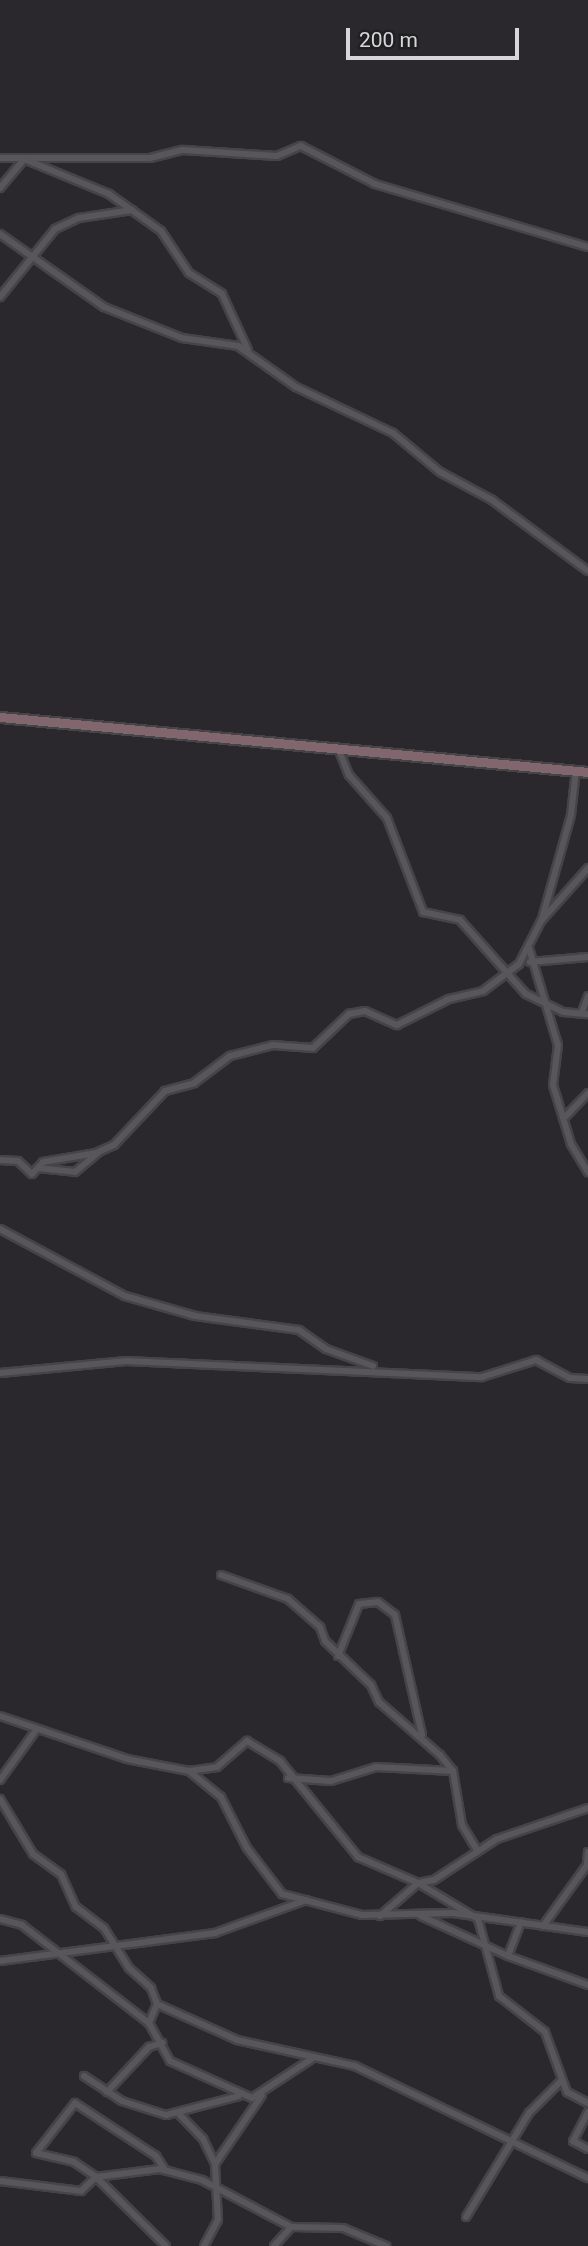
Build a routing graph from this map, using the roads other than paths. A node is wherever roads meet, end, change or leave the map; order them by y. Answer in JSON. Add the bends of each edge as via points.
{"nodes":[{"id":1,"x":0,"y":158,"type":"edge"},
{"id":2,"x":24,"y":159,"type":"junction"},
{"id":3,"x":0,"y":188,"type":"edge"},
{"id":4,"x":132,"y":211,"type":"junction"},
{"id":5,"x":0,"y":234,"type":"edge"},
{"id":6,"x":588,"y":247,"type":"edge"},
{"id":7,"x":31,"y":254,"type":"junction"},
{"id":8,"x":0,"y":297,"type":"edge"},
{"id":9,"x":249,"y":351,"type":"junction"},
{"id":10,"x":588,"y":571,"type":"edge"},
{"id":11,"x":0,"y":717,"type":"edge"},
{"id":12,"x":338,"y":748,"type":"junction"},
{"id":13,"x":576,"y":771,"type":"junction"},
{"id":14,"x":588,"y":772,"type":"edge"},
{"id":15,"x":588,"y":868,"type":"edge"},
{"id":16,"x":541,"y":921,"type":"junction"},
{"id":17,"x":529,"y":948,"type":"junction"},
{"id":18,"x":588,"y":957,"type":"edge"},
{"id":19,"x":530,"y":962,"type":"junction"},
{"id":20,"x":506,"y":974,"type":"junction"},
{"id":21,"x":588,"y":996,"type":"edge"},
{"id":22,"x":545,"y":1004,"type":"junction"},
{"id":23,"x":585,"y":1013,"type":"edge"},
{"id":24,"x":588,"y":1093,"type":"edge"},
{"id":25,"x":565,"y":1117,"type":"junction"},
{"id":26,"x":100,"y":1151,"type":"junction"},
{"id":27,"x":0,"y":1160,"type":"edge"},
{"id":28,"x":38,"y":1168,"type":"junction"},
{"id":29,"x":588,"y":1172,"type":"edge"},
{"id":30,"x":0,"y":1229,"type":"edge"},
{"id":31,"x":374,"y":1368,"type":"junction"},
{"id":32,"x":0,"y":1373,"type":"edge"},
{"id":33,"x":588,"y":1379,"type":"edge"},
{"id":34,"x":221,"y":1575,"type":"dead end"},
{"id":35,"x":338,"y":1656,"type":"junction"},
{"id":36,"x":0,"y":1716,"type":"edge"},
{"id":37,"x":36,"y":1730,"type":"junction"},
{"id":38,"x":423,"y":1737,"type":"junction"},
{"id":39,"x":189,"y":1771,"type":"junction"},
{"id":40,"x":453,"y":1771,"type":"junction"},
{"id":41,"x":288,"y":1778,"type":"junction"},
{"id":42,"x":0,"y":1780,"type":"edge"},
{"id":43,"x":0,"y":1799,"type":"edge"},
{"id":44,"x":588,"y":1808,"type":"edge"},
{"id":45,"x":476,"y":1848,"type":"junction"},
{"id":46,"x":588,"y":1852,"type":"edge"},
{"id":47,"x":418,"y":1883,"type":"junction"},
{"id":48,"x":306,"y":1900,"type":"junction"},
{"id":49,"x":419,"y":1915,"type":"junction"},
{"id":50,"x":380,"y":1916,"type":"junction"},
{"id":51,"x":0,"y":1919,"type":"edge"},
{"id":52,"x":478,"y":1919,"type":"junction"},
{"id":53,"x":521,"y":1922,"type":"junction"},
{"id":54,"x":543,"y":1926,"type":"junction"},
{"id":55,"x":588,"y":1932,"type":"edge"},
{"id":56,"x":114,"y":1946,"type":"junction"},
{"id":57,"x":58,"y":1951,"type":"junction"},
{"id":58,"x":490,"y":1951,"type":"junction"},
{"id":59,"x":508,"y":1956,"type":"junction"},
{"id":60,"x":0,"y":1961,"type":"edge"},
{"id":61,"x":588,"y":1985,"type":"edge"},
{"id":62,"x":157,"y":2004,"type":"junction"},
{"id":63,"x":156,"y":2014,"type":"junction"},
{"id":64,"x":170,"y":2015,"type":"junction"},
{"id":65,"x":149,"y":2023,"type":"junction"},
{"id":66,"x":162,"y":2043,"type":"junction"},
{"id":67,"x":313,"y":2059,"type":"junction"},
{"id":68,"x":84,"y":2076,"type":"dead end"},
{"id":69,"x":561,"y":2081,"type":"junction"},
{"id":70,"x":107,"y":2092,"type":"junction"},
{"id":71,"x":262,"y":2095,"type":"junction"},
{"id":72,"x":245,"y":2096,"type":"junction"},
{"id":73,"x":588,"y":2103,"type":"edge"},
{"id":74,"x":588,"y":2112,"type":"edge"},
{"id":75,"x":179,"y":2115,"type":"junction"},
{"id":76,"x":513,"y":2138,"type":"junction"},
{"id":77,"x":588,"y":2149,"type":"edge"},
{"id":78,"x":215,"y":2164,"type":"junction"},
{"id":79,"x":166,"y":2172,"type":"junction"},
{"id":80,"x":96,"y":2177,"type":"junction"},
{"id":81,"x":588,"y":2178,"type":"edge"},
{"id":82,"x":0,"y":2181,"type":"edge"},
{"id":83,"x":217,"y":2189,"type":"junction"},
{"id":84,"x":466,"y":2217,"type":"dead end"},
{"id":85,"x":291,"y":2227,"type":"junction"},
{"id":86,"x":166,"y":2246,"type":"edge"},
{"id":87,"x":204,"y":2246,"type":"edge"},
{"id":88,"x":274,"y":2246,"type":"edge"},
{"id":89,"x":386,"y":2246,"type":"edge"}],
"edges":[{"from":1,"to":2,"type":"street"},
{"from":2,"to":3,"type":"street"},
{"from":2,"to":4,"type":"street","via":[[97,188]]},
{"from":2,"to":6,"type":"street","via":[[150,158],[183,150],[277,156],[301,146],[375,184]]},
{"from":4,"to":7,"type":"street","via":[[79,218],[55,229]]},
{"from":4,"to":9,"type":"street","via":[[161,231],[189,273],[222,294]]},
{"from":5,"to":7,"type":"street"},
{"from":7,"to":8,"type":"street"},
{"from":7,"to":9,"type":"street","via":[[104,307],[182,338]]},
{"from":9,"to":10,"type":"street","via":[[296,387],[407,441],[440,472],[492,500]]},
{"from":11,"to":12,"type":"main road"},
{"from":12,"to":13,"type":"main road"},
{"from":12,"to":20,"type":"street","via":[[349,775],[387,818],[423,912],[460,920]]},
{"from":13,"to":14,"type":"main road"},
{"from":13,"to":16,"type":"street","via":[[571,815]]},
{"from":15,"to":16,"type":"street"},
{"from":16,"to":17,"type":"street"},
{"from":17,"to":19,"type":"street"},
{"from":17,"to":20,"type":"street"},
{"from":18,"to":19,"type":"street"},
{"from":19,"to":22,"type":"street"},
{"from":20,"to":22,"type":"street"},
{"from":20,"to":26,"type":"street","via":[[483,991],[449,999],[397,1025],[365,1012],[349,1014],[313,1048],[273,1045],[230,1056],[194,1083],[165,1091],[114,1146]]},
{"from":21,"to":23,"type":"street"},
{"from":22,"to":23,"type":"street"},
{"from":22,"to":25,"type":"street","via":[[560,1061],[553,1084]]},
{"from":24,"to":25,"type":"street"},
{"from":25,"to":29,"type":"street"},
{"from":26,"to":28,"type":"street"},
{"from":26,"to":28,"type":"street","via":[[75,1172]]},
{"from":27,"to":28,"type":"street","via":[[18,1161],[33,1174]]},
{"from":30,"to":31,"type":"street","via":[[125,1296],[195,1316],[299,1330],[326,1349]]},
{"from":31,"to":32,"type":"street","via":[[126,1361]]},
{"from":31,"to":33,"type":"street","via":[[482,1377],[536,1360],[570,1378]]},
{"from":34,"to":35,"type":"street","via":[[288,1600],[320,1627]]},
{"from":35,"to":38,"type":"street"},
{"from":35,"to":38,"type":"street","via":[[359,1604],[379,1602],[395,1615]]},
{"from":36,"to":37,"type":"street"},
{"from":37,"to":39,"type":"street"},
{"from":37,"to":42,"type":"street"},
{"from":38,"to":40,"type":"street"},
{"from":39,"to":41,"type":"street","via":[[217,1767],[247,1741],[280,1761]]},
{"from":39,"to":48,"type":"street","via":[[221,1797],[247,1848],[271,1873],[272,1885]]},
{"from":40,"to":41,"type":"street","via":[[376,1767],[331,1780]]},
{"from":40,"to":45,"type":"street","via":[[462,1825]]},
{"from":41,"to":47,"type":"street","via":[[326,1810],[358,1857]]},
{"from":43,"to":56,"type":"street","via":[[33,1854],[61,1874],[76,1907],[104,1928]]},
{"from":44,"to":45,"type":"street"},
{"from":45,"to":47,"type":"street","via":[[434,1880]]},
{"from":46,"to":54,"type":"street","via":[[587,1865]]},
{"from":47,"to":50,"type":"street"},
{"from":47,"to":52,"type":"street"},
{"from":48,"to":50,"type":"street"},
{"from":48,"to":56,"type":"street","via":[[241,1928]]},
{"from":49,"to":50,"type":"street"},
{"from":49,"to":52,"type":"street"},
{"from":49,"to":58,"type":"street"},
{"from":51,"to":57,"type":"street","via":[[22,1925]]},
{"from":52,"to":53,"type":"street"},
{"from":52,"to":58,"type":"street"},
{"from":53,"to":54,"type":"street"},
{"from":53,"to":59,"type":"street"},
{"from":54,"to":55,"type":"street"},
{"from":56,"to":57,"type":"street"},
{"from":56,"to":62,"type":"street","via":[[151,1988]]},
{"from":57,"to":60,"type":"street"},
{"from":57,"to":65,"type":"street"},
{"from":58,"to":59,"type":"street"},
{"from":58,"to":69,"type":"street","via":[[499,1996],[545,2032]]},
{"from":59,"to":61,"type":"street"},
{"from":62,"to":63,"type":"street"},
{"from":62,"to":64,"type":"street"},
{"from":63,"to":64,"type":"street"},
{"from":63,"to":65,"type":"street"},
{"from":64,"to":67,"type":"street"},
{"from":65,"to":66,"type":"street"},
{"from":66,"to":70,"type":"street","via":[[149,2047]]},
{"from":66,"to":72,"type":"street","via":[[170,2061]]},
{"from":67,"to":71,"type":"street"},
{"from":67,"to":76,"type":"street","via":[[355,2066]]},
{"from":68,"to":70,"type":"street"},
{"from":69,"to":73,"type":"street","via":[[566,2092]]},
{"from":69,"to":76,"type":"street"},
{"from":70,"to":75,"type":"street","via":[[141,2110]]},
{"from":71,"to":72,"type":"street"},
{"from":71,"to":78,"type":"street"},
{"from":72,"to":75,"type":"street","via":[[210,2100]]},
{"from":74,"to":77,"type":"street","via":[[573,2141]]},
{"from":75,"to":78,"type":"street","via":[[203,2139]]},
{"from":76,"to":81,"type":"street"},
{"from":76,"to":84,"type":"street"},
{"from":78,"to":83,"type":"street"},
{"from":79,"to":80,"type":"street"},
{"from":79,"to":80,"type":"street","via":[[156,2156],[75,2103],[36,2153],[74,2162]]},
{"from":79,"to":83,"type":"street"},
{"from":80,"to":82,"type":"street","via":[[81,2191],[63,2192]]},
{"from":80,"to":86,"type":"street"},
{"from":83,"to":85,"type":"street"},
{"from":83,"to":87,"type":"street","via":[[219,2220]]},
{"from":85,"to":88,"type":"street"},
{"from":85,"to":89,"type":"street","via":[[343,2228]]}]}
